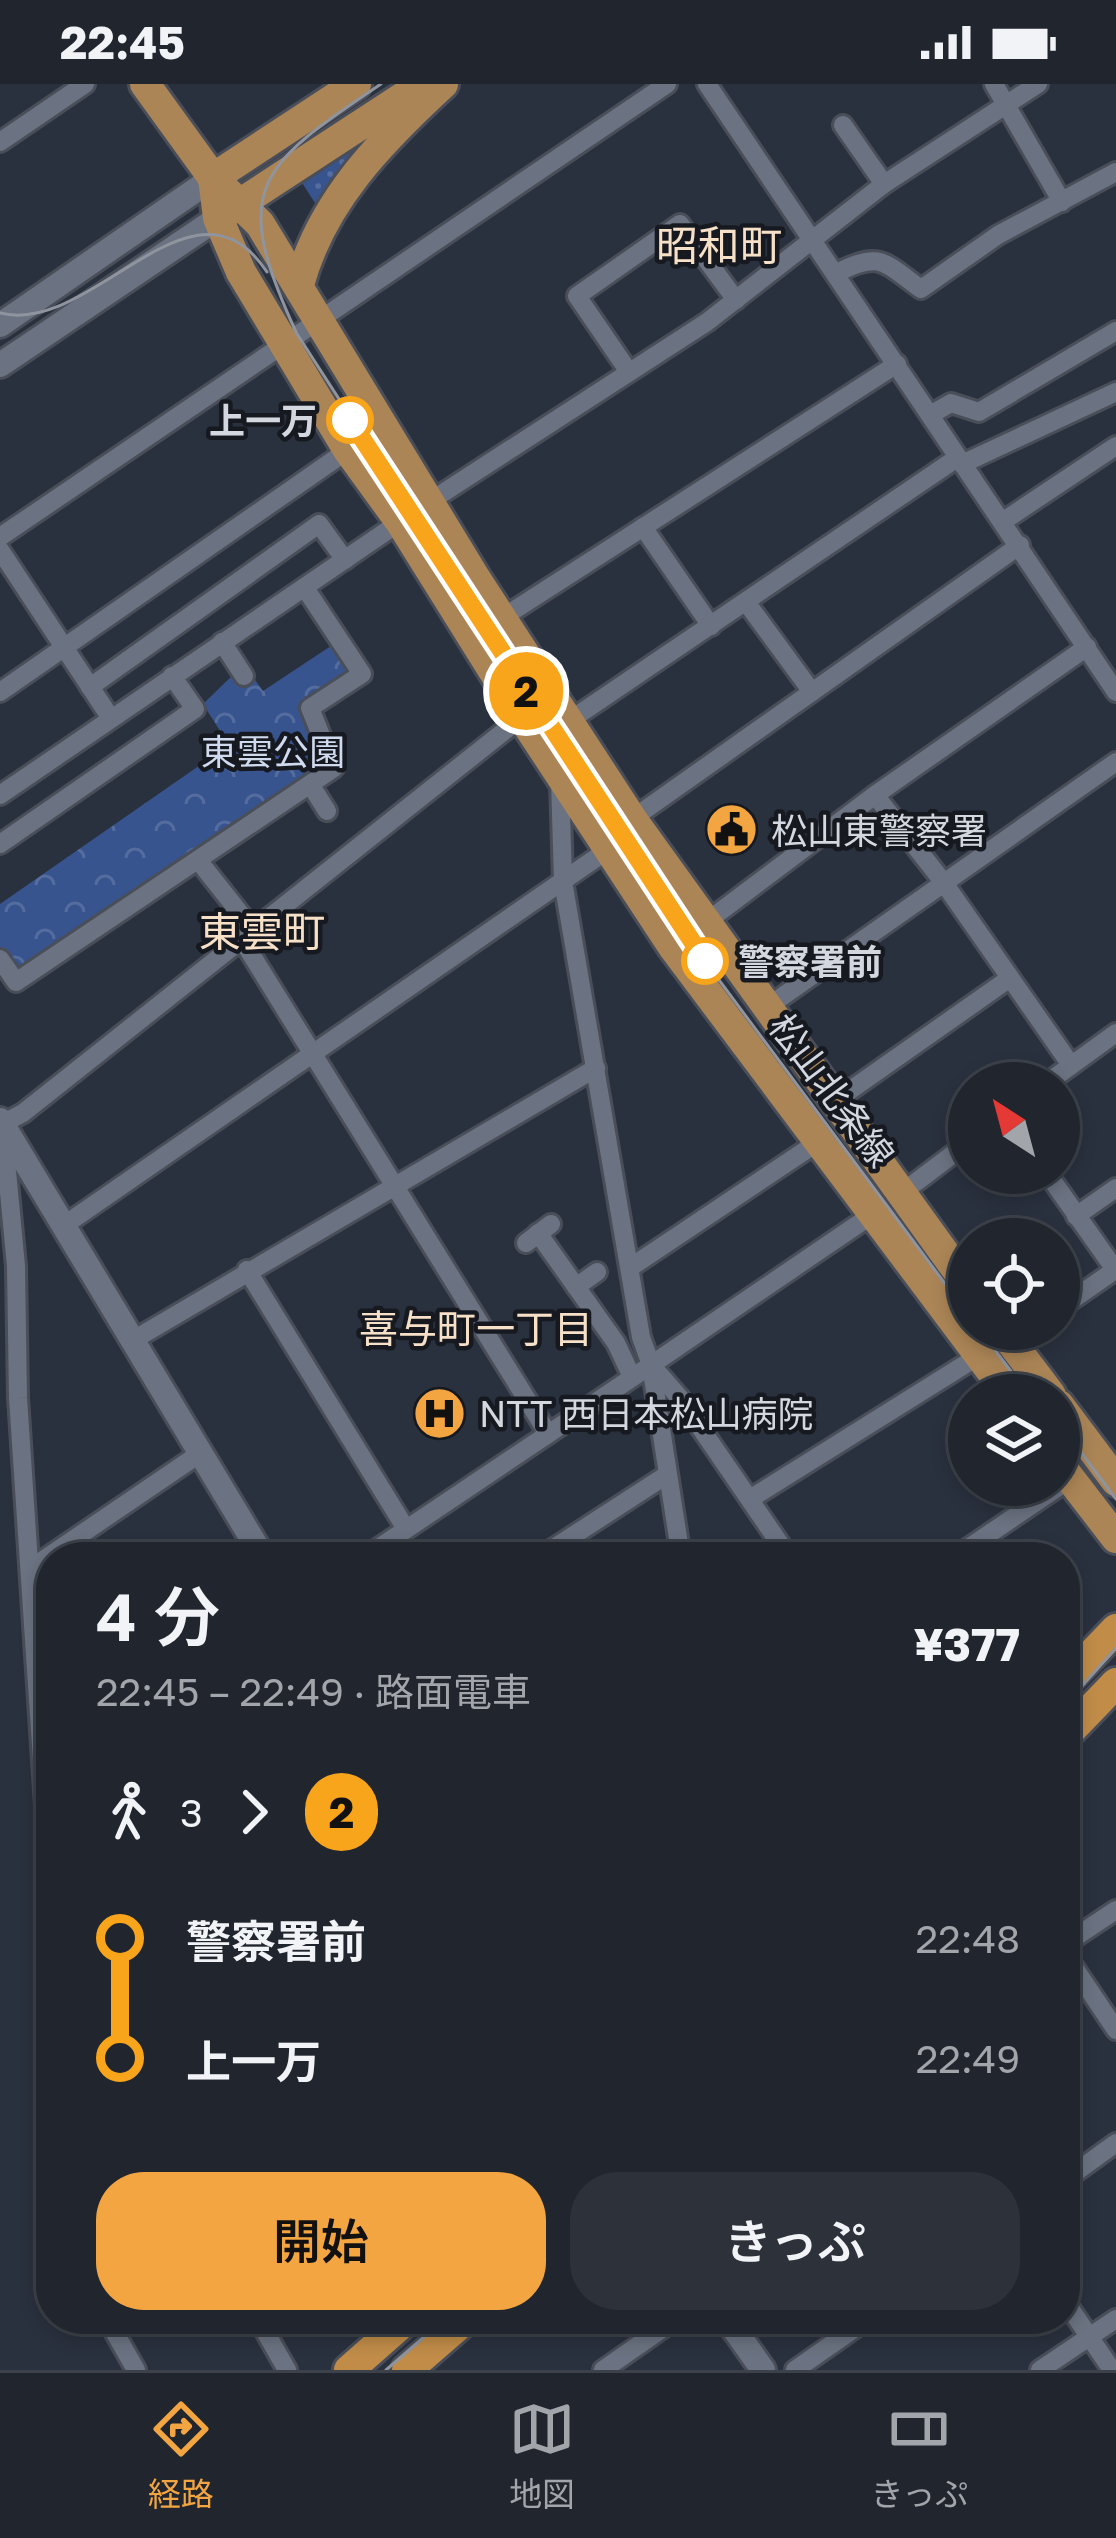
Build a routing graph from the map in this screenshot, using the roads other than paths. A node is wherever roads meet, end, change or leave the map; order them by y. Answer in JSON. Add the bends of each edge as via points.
{"nodes":[{"id":1,"x":145,"y":84,"type":"edge"},
{"id":2,"x":356,"y":84,"type":"edge"},
{"id":3,"x":423,"y":84,"type":"edge"},
{"id":4,"x":443,"y":84,"type":"edge"},
{"id":5,"x":667,"y":84,"type":"edge"},
{"id":6,"x":707,"y":84,"type":"edge"},
{"id":7,"x":994,"y":84,"type":"edge"},
{"id":8,"x":1038,"y":84,"type":"edge"},
{"id":9,"x":79,"y":86,"type":"edge"},
{"id":10,"x":1007,"y":104,"type":"junction"},
{"id":11,"x":843,"y":125,"type":"dead end"},
{"id":12,"x":0,"y":142,"type":"edge"},
{"id":13,"x":1116,"y":172,"type":"edge"},
{"id":14,"x":213,"y":178,"type":"junction"},
{"id":15,"x":884,"y":184,"type":"junction"},
{"id":16,"x":1062,"y":202,"type":"junction"},
{"id":17,"x":230,"y":210,"type":"junction"},
{"id":18,"x":814,"y":242,"type":"junction"},
{"id":19,"x":837,"y":273,"type":"junction"},
{"id":20,"x":299,"y":285,"type":"junction"},
{"id":21,"x":736,"y":300,"type":"junction"},
{"id":22,"x":321,"y":318,"type":"junction"},
{"id":23,"x":0,"y":326,"type":"edge"},
{"id":24,"x":1116,"y":332,"type":"edge"},
{"id":25,"x":286,"y":340,"type":"junction"},
{"id":26,"x":897,"y":364,"type":"junction"},
{"id":27,"x":0,"y":365,"type":"edge"},
{"id":28,"x":629,"y":372,"type":"junction"},
{"id":29,"x":1116,"y":392,"type":"edge"},
{"id":30,"x":929,"y":416,"type":"junction"},
{"id":31,"x":1116,"y":446,"type":"edge"},
{"id":32,"x":348,"y":450,"type":"junction"},
{"id":33,"x":959,"y":461,"type":"junction"},
{"id":34,"x":429,"y":502,"type":"junction"},
{"id":35,"x":1005,"y":520,"type":"junction"},
{"id":36,"x":401,"y":524,"type":"junction"},
{"id":37,"x":643,"y":527,"type":"junction"},
{"id":38,"x":0,"y":537,"type":"edge"},
{"id":39,"x":1020,"y":545,"type":"junction"},
{"id":40,"x":0,"y":550,"type":"edge"},
{"id":41,"x":346,"y":560,"type":"junction"},
{"id":42,"x":305,"y":588,"type":"junction"},
{"id":43,"x":746,"y":602,"type":"junction"},
{"id":44,"x":502,"y":618,"type":"junction"},
{"id":45,"x":711,"y":626,"type":"junction"},
{"id":46,"x":222,"y":642,"type":"junction"},
{"id":47,"x":1087,"y":647,"type":"junction"},
{"id":48,"x":64,"y":648,"type":"junction"},
{"id":49,"x":172,"y":676,"type":"junction"},
{"id":50,"x":244,"y":676,"type":"dead end"},
{"id":51,"x":90,"y":687,"type":"junction"},
{"id":52,"x":0,"y":692,"type":"edge"},
{"id":53,"x":812,"y":692,"type":"junction"},
{"id":54,"x":1116,"y":692,"type":"edge"},
{"id":55,"x":110,"y":717,"type":"junction"},
{"id":56,"x":522,"y":717,"type":"junction"},
{"id":57,"x":569,"y":721,"type":"junction"},
{"id":58,"x":1116,"y":762,"type":"edge"},
{"id":59,"x":561,"y":772,"type":"junction"},
{"id":60,"x":310,"y":784,"type":"junction"},
{"id":61,"x":0,"y":794,"type":"edge"},
{"id":62,"x":874,"y":795,"type":"junction"},
{"id":63,"x":327,"y":811,"type":"dead end"},
{"id":64,"x":632,"y":819,"type":"junction"},
{"id":65,"x":0,"y":844,"type":"edge"},
{"id":66,"x":609,"y":850,"type":"junction"},
{"id":67,"x":198,"y":860,"type":"junction"},
{"id":68,"x":563,"y":881,"type":"junction"},
{"id":69,"x":944,"y":884,"type":"junction"},
{"id":70,"x":704,"y":925,"type":"junction"},
{"id":71,"x":247,"y":934,"type":"junction"},
{"id":72,"x":673,"y":947,"type":"junction"},
{"id":73,"x":0,"y":959,"type":"edge"},
{"id":74,"x":1010,"y":978,"type":"junction"},
{"id":75,"x":766,"y":1008,"type":"junction"},
{"id":76,"x":1116,"y":1033,"type":"edge"},
{"id":77,"x":315,"y":1053,"type":"junction"},
{"id":78,"x":1069,"y":1062,"type":"edge"},
{"id":79,"x":1075,"y":1062,"type":"edge"},
{"id":80,"x":596,"y":1068,"type":"junction"},
{"id":81,"x":835,"y":1101,"type":"junction"},
{"id":82,"x":1,"y":1123,"type":"edge"},
{"id":83,"x":821,"y":1140,"type":"junction"},
{"id":84,"x":948,"y":1158,"type":"edge"},
{"id":85,"x":393,"y":1187,"type":"junction"},
{"id":86,"x":1116,"y":1187,"type":"edge"},
{"id":87,"x":903,"y":1192,"type":"junction"},
{"id":88,"x":1061,"y":1194,"type":"edge"},
{"id":89,"x":876,"y":1212,"type":"junction"},
{"id":90,"x":1076,"y":1216,"type":"junction"},
{"id":91,"x":66,"y":1224,"type":"junction"},
{"id":92,"x":538,"y":1233,"type":"dead end"},
{"id":93,"x":1109,"y":1246,"type":"edge"},
{"id":94,"x":948,"y":1257,"type":"edge"},
{"id":95,"x":632,"y":1267,"type":"junction"},
{"id":96,"x":248,"y":1270,"type":"junction"},
{"id":97,"x":1116,"y":1271,"type":"edge"},
{"id":98,"x":597,"y":1272,"type":"dead end"},
{"id":99,"x":576,"y":1287,"type":"junction"},
{"id":100,"x":1080,"y":1295,"type":"edge"},
{"id":101,"x":135,"y":1339,"type":"junction"},
{"id":102,"x":980,"y":1355,"type":"junction"},
{"id":103,"x":650,"y":1365,"type":"junction"},
{"id":104,"x":994,"y":1374,"type":"edge"},
{"id":105,"x":632,"y":1377,"type":"junction"},
{"id":106,"x":1080,"y":1430,"type":"edge"},
{"id":107,"x":547,"y":1432,"type":"junction"},
{"id":108,"x":202,"y":1452,"type":"junction"},
{"id":109,"x":1112,"y":1468,"type":"edge"},
{"id":110,"x":665,"y":1475,"type":"junction"},
{"id":111,"x":1080,"y":1491,"type":"edge"},
{"id":112,"x":750,"y":1499,"type":"junction"},
{"id":113,"x":1021,"y":1506,"type":"edge"},
{"id":114,"x":406,"y":1529,"type":"junction"},
{"id":115,"x":1116,"y":1538,"type":"edge"},
{"id":116,"x":70,"y":1542,"type":"edge"},
{"id":117,"x":254,"y":1542,"type":"edge"},
{"id":118,"x":395,"y":1542,"type":"edge"},
{"id":119,"x":563,"y":1542,"type":"edge"},
{"id":120,"x":678,"y":1542,"type":"edge"},
{"id":121,"x":779,"y":1542,"type":"edge"},
{"id":122,"x":975,"y":1542,"type":"edge"},
{"id":123,"x":36,"y":1565,"type":"edge"},
{"id":124,"x":30,"y":1569,"type":"junction"},
{"id":125,"x":1116,"y":1630,"type":"edge"},
{"id":126,"x":36,"y":1643,"type":"edge"},
{"id":127,"x":1080,"y":1667,"type":"edge"},
{"id":128,"x":1116,"y":1683,"type":"edge"},
{"id":129,"x":1080,"y":1720,"type":"edge"},
{"id":130,"x":1116,"y":1910,"type":"edge"},
{"id":131,"x":1080,"y":1934,"type":"edge"},
{"id":132,"x":1080,"y":1976,"type":"edge"},
{"id":133,"x":1116,"y":2030,"type":"edge"},
{"id":134,"x":1116,"y":2143,"type":"edge"},
{"id":135,"x":1080,"y":2169,"type":"edge"},
{"id":136,"x":1116,"y":2319,"type":"edge"},
{"id":137,"x":1080,"y":2322,"type":"edge"},
{"id":138,"x":118,"y":2334,"type":"edge"},
{"id":139,"x":267,"y":2334,"type":"edge"},
{"id":140,"x":390,"y":2334,"type":"edge"},
{"id":141,"x":449,"y":2334,"type":"edge"},
{"id":142,"x":655,"y":2334,"type":"edge"},
{"id":143,"x":738,"y":2334,"type":"edge"},
{"id":144,"x":847,"y":2334,"type":"edge"},
{"id":145,"x":1090,"y":2336,"type":"junction"},
{"id":146,"x":136,"y":2370,"type":"edge"},
{"id":147,"x":287,"y":2370,"type":"edge"},
{"id":148,"x":350,"y":2370,"type":"edge"},
{"id":149,"x":407,"y":2370,"type":"edge"},
{"id":150,"x":603,"y":2370,"type":"edge"},
{"id":151,"x":763,"y":2370,"type":"edge"},
{"id":152,"x":795,"y":2370,"type":"edge"},
{"id":153,"x":1040,"y":2370,"type":"edge"},
{"id":154,"x":1112,"y":2370,"type":"edge"}],
"edges":[{"from":1,"to":14,"type":"main road","name":"松山北条線"},
{"from":2,"to":14,"type":"main road"},
{"from":3,"to":17,"type":"main road"},
{"from":4,"to":20,"type":"main road","via":[[320,223]]},
{"from":5,"to":22,"type":"street"},
{"from":6,"to":18,"type":"street"},
{"from":7,"to":10,"type":"street"},
{"from":8,"to":10,"type":"street"},
{"from":9,"to":12,"type":"street"},
{"from":10,"to":15,"type":"street"},
{"from":10,"to":16,"type":"street"},
{"from":11,"to":15,"type":"street"},
{"from":13,"to":16,"type":"street"},
{"from":14,"to":17,"type":"main road","name":"松山北条線"},
{"from":14,"to":23,"type":"street"},
{"from":15,"to":18,"type":"street"},
{"from":16,"to":19,"type":"street","via":[[921,289],[876,260]]},
{"from":17,"to":20,"type":"main road","name":"松山北条線"},
{"from":17,"to":25,"type":"main road","name":"松山北条線","via":[[241,272]]},
{"from":17,"to":27,"type":"street"},
{"from":18,"to":19,"type":"street"},
{"from":18,"to":21,"type":"street"},
{"from":19,"to":26,"type":"street"},
{"from":20,"to":22,"type":"main road","name":"松山北条線"},
{"from":21,"to":28,"type":"street"},
{"from":21,"to":28,"type":"street","via":[[680,224],[577,296]]},
{"from":22,"to":25,"type":"street"},
{"from":22,"to":34,"type":"main road","name":"松山北条線"},
{"from":24,"to":30,"type":"street","via":[[979,412],[951,403]]},
{"from":25,"to":32,"type":"main road","name":"松山北条線"},
{"from":25,"to":38,"type":"street"},
{"from":26,"to":30,"type":"street"},
{"from":26,"to":37,"type":"street"},
{"from":28,"to":34,"type":"street"},
{"from":29,"to":33,"type":"street"},
{"from":30,"to":33,"type":"street"},
{"from":31,"to":35,"type":"street"},
{"from":32,"to":36,"type":"main road","name":"松山北条線"},
{"from":32,"to":48,"type":"street"},
{"from":33,"to":35,"type":"street"},
{"from":33,"to":43,"type":"street"},
{"from":34,"to":36,"type":"street"},
{"from":34,"to":44,"type":"main road","name":"松山北条線"},
{"from":35,"to":39,"type":"street"},
{"from":36,"to":41,"type":"street"},
{"from":36,"to":56,"type":"main road","name":"松山北条線"},
{"from":37,"to":44,"type":"street"},
{"from":37,"to":45,"type":"street"},
{"from":39,"to":47,"type":"street"},
{"from":39,"to":53,"type":"street"},
{"from":40,"to":48,"type":"street"},
{"from":41,"to":42,"type":"street"},
{"from":41,"to":51,"type":"street","via":[[319,524]]},
{"from":42,"to":46,"type":"street"},
{"from":42,"to":60,"type":"street","via":[[362,674],[310,708],[334,768]]},
{"from":43,"to":45,"type":"street"},
{"from":43,"to":53,"type":"street"},
{"from":44,"to":57,"type":"main road","name":"松山北条線"},
{"from":45,"to":57,"type":"street"},
{"from":46,"to":49,"type":"street"},
{"from":46,"to":50,"type":"street"},
{"from":47,"to":54,"type":"street"},
{"from":47,"to":62,"type":"street"},
{"from":48,"to":51,"type":"street"},
{"from":48,"to":52,"type":"street"},
{"from":49,"to":55,"type":"street"},
{"from":49,"to":65,"type":"street","via":[[195,709]]},
{"from":51,"to":55,"type":"street"},
{"from":53,"to":64,"type":"street"},
{"from":55,"to":61,"type":"street"},
{"from":56,"to":59,"type":"main road","name":"松山北条線"},
{"from":56,"to":71,"type":"street"},
{"from":57,"to":64,"type":"main road","name":"松山北条線"},
{"from":58,"to":69,"type":"street"},
{"from":59,"to":66,"type":"main road","name":"松山北条線"},
{"from":59,"to":68,"type":"street"},
{"from":60,"to":63,"type":"street"},
{"from":60,"to":67,"type":"street"},
{"from":62,"to":69,"type":"street"},
{"from":62,"to":70,"type":"street"},
{"from":64,"to":70,"type":"main road","name":"松山北条線"},
{"from":66,"to":68,"type":"street"},
{"from":66,"to":72,"type":"main road","name":"松山北条線"},
{"from":67,"to":71,"type":"street"},
{"from":67,"to":73,"type":"street","via":[[16,982]]},
{"from":68,"to":77,"type":"street"},
{"from":68,"to":80,"type":"street"},
{"from":69,"to":74,"type":"street"},
{"from":69,"to":75,"type":"street"},
{"from":70,"to":72,"type":"street"},
{"from":70,"to":75,"type":"main road","name":"松山北条線"},
{"from":71,"to":77,"type":"street"},
{"from":71,"to":82,"type":"street"},
{"from":72,"to":83,"type":"main road","name":"松山北条線"},
{"from":74,"to":78,"type":"street"},
{"from":74,"to":81,"type":"street"},
{"from":75,"to":81,"type":"main road","name":"松山北条線"},
{"from":76,"to":79,"type":"street"},
{"from":77,"to":85,"type":"street"},
{"from":77,"to":91,"type":"street"},
{"from":80,"to":85,"type":"street"},
{"from":80,"to":95,"type":"street"},
{"from":81,"to":87,"type":"main road","name":"松山北条線"},
{"from":82,"to":91,"type":"street"},
{"from":82,"to":124,"type":"street"},
{"from":83,"to":89,"type":"main road","name":"松山北条線"},
{"from":83,"to":95,"type":"street"},
{"from":84,"to":87,"type":"street"},
{"from":85,"to":96,"type":"street"},
{"from":85,"to":107,"type":"street"},
{"from":86,"to":90,"type":"street"},
{"from":87,"to":94,"type":"main road","name":"松山北条線"},
{"from":88,"to":90,"type":"street"},
{"from":89,"to":102,"type":"main road","name":"松山北条線"},
{"from":89,"to":103,"type":"street"},
{"from":90,"to":93,"type":"street"},
{"from":91,"to":101,"type":"street"},
{"from":92,"to":99,"type":"street"},
{"from":93,"to":97,"type":"street"},
{"from":95,"to":103,"type":"street"},
{"from":96,"to":101,"type":"street"},
{"from":96,"to":114,"type":"street"},
{"from":97,"to":100,"type":"street"},
{"from":98,"to":99,"type":"street"},
{"from":99,"to":105,"type":"street"},
{"from":101,"to":108,"type":"street"},
{"from":102,"to":104,"type":"main road","name":"松山北条線"},
{"from":102,"to":112,"type":"street"},
{"from":103,"to":105,"type":"street"},
{"from":103,"to":110,"type":"street"},
{"from":103,"to":112,"type":"street"},
{"from":105,"to":107,"type":"street"},
{"from":106,"to":109,"type":"main road"},
{"from":107,"to":114,"type":"street"},
{"from":108,"to":116,"type":"street"},
{"from":108,"to":117,"type":"street"},
{"from":110,"to":119,"type":"street"},
{"from":110,"to":120,"type":"street"},
{"from":111,"to":115,"type":"main road"},
{"from":112,"to":121,"type":"street"},
{"from":113,"to":122,"type":"street"},
{"from":114,"to":118,"type":"street"},
{"from":123,"to":124,"type":"street"},
{"from":124,"to":126,"type":"street"},
{"from":125,"to":127,"type":"highway"},
{"from":128,"to":129,"type":"highway"},
{"from":130,"to":131,"type":"street"},
{"from":132,"to":133,"type":"street"},
{"from":134,"to":135,"type":"street"},
{"from":136,"to":145,"type":"street"},
{"from":137,"to":145,"type":"street"},
{"from":138,"to":146,"type":"street"},
{"from":139,"to":147,"type":"street"},
{"from":140,"to":148,"type":"highway"},
{"from":141,"to":149,"type":"highway"},
{"from":142,"to":150,"type":"street"},
{"from":143,"to":151,"type":"street"},
{"from":144,"to":152,"type":"street"},
{"from":145,"to":153,"type":"street"},
{"from":145,"to":154,"type":"street"}]}
